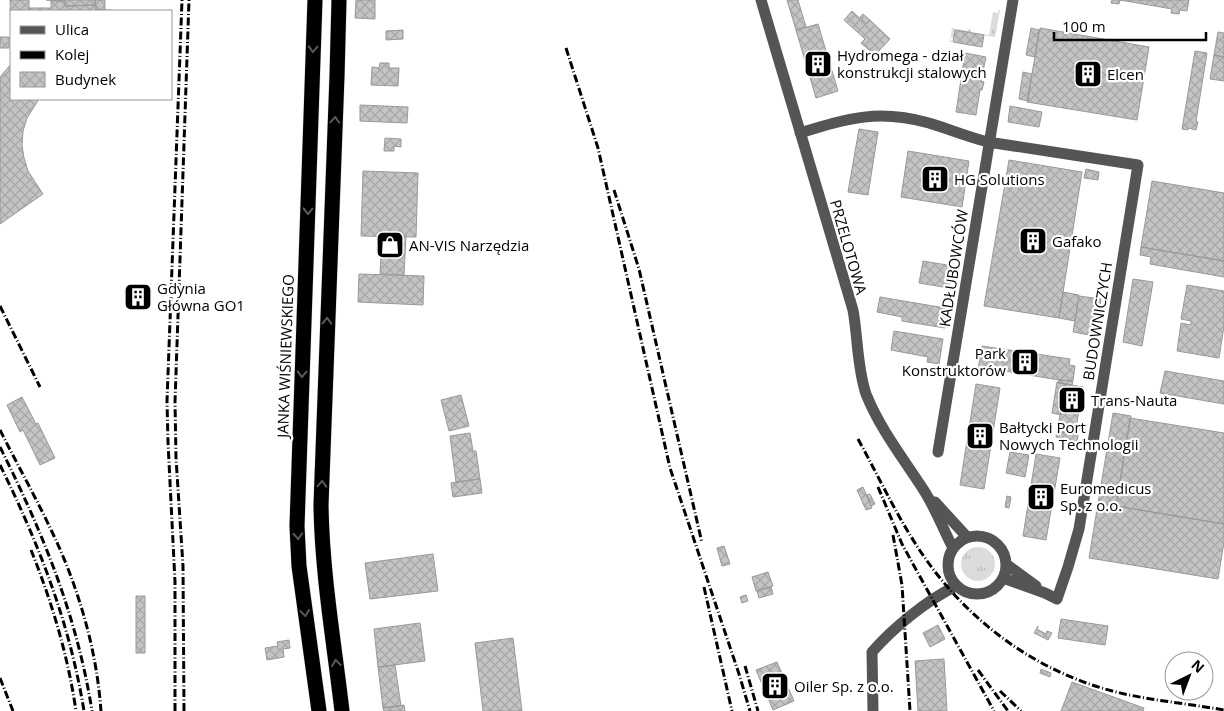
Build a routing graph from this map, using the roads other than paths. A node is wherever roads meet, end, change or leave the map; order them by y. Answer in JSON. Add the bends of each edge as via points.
{"nodes":[{"id":1,"x":315,"y":0,"type":"edge"},
{"id":2,"x":338,"y":0,"type":"edge"},
{"id":3,"x":761,"y":0,"type":"edge"},
{"id":4,"x":1012,"y":0,"type":"edge"},
{"id":5,"x":800,"y":133,"type":"junction"},
{"id":6,"x":988,"y":142,"type":"junction"},
{"id":7,"x":938,"y":452,"type":"dead end"},
{"id":8,"x":925,"y":492,"type":"junction"},
{"id":9,"x":967,"y":537,"type":"junction"},
{"id":10,"x":953,"y":548,"type":"junction"},
{"id":11,"x":1006,"y":564,"type":"junction"},
{"id":12,"x":949,"y":574,"type":"junction"},
{"id":13,"x":1003,"y":578,"type":"junction"},
{"id":14,"x":956,"y":586,"type":"junction"},
{"id":15,"x":1046,"y":593,"type":"junction"},
{"id":16,"x":935,"y":597,"type":"junction"},
{"id":17,"x":319,"y":711,"type":"edge"},
{"id":18,"x":342,"y":711,"type":"edge"},
{"id":19,"x":873,"y":711,"type":"edge"}],
"edges":[{"from":1,"to":17,"type":"highway","name":"JANKA WIŚNIEWSKIEGO","one_way":true,"via":[[297,526],[299,566]]},
{"from":18,"to":2,"type":"highway","one_way":true,"via":[[324,570],[321,505],[338,76]]},
{"from":3,"to":5,"type":"street","name":"PRZELOTOWA"},
{"from":4,"to":6,"type":"street","name":"KADŁUBOWCÓW"},
{"from":5,"to":6,"type":"street","via":[[847,119],[888,115],[928,123]]},
{"from":5,"to":8,"type":"street","name":"PRZELOTOWA","via":[[852,310],[866,392],[889,438]]},
{"from":6,"to":7,"type":"street","name":"KADŁUBOWCÓW"},
{"from":6,"to":15,"type":"street","name":"BUDOWNICZYCH","via":[[1138,165],[1079,529],[1057,599]]},
{"from":8,"to":9,"type":"street","name":"PRZELOTOWA"},
{"from":8,"to":10,"type":"street","name":"PRZELOTOWA"},
{"from":9,"to":10,"type":"street"},
{"from":9,"to":11,"type":"street","via":[[985,537],[993,541],[1000,547]]},
{"from":10,"to":12,"type":"street","via":[[947,565]]},
{"from":11,"to":13,"type":"street"},
{"from":11,"to":15,"type":"street"},
{"from":12,"to":14,"type":"street"},
{"from":12,"to":16,"type":"street"},
{"from":13,"to":14,"type":"street","via":[[993,590],[980,594],[963,591]]},
{"from":13,"to":15,"type":"street"},
{"from":14,"to":16,"type":"street"},
{"from":16,"to":19,"type":"street","via":[[872,652]]}]}
